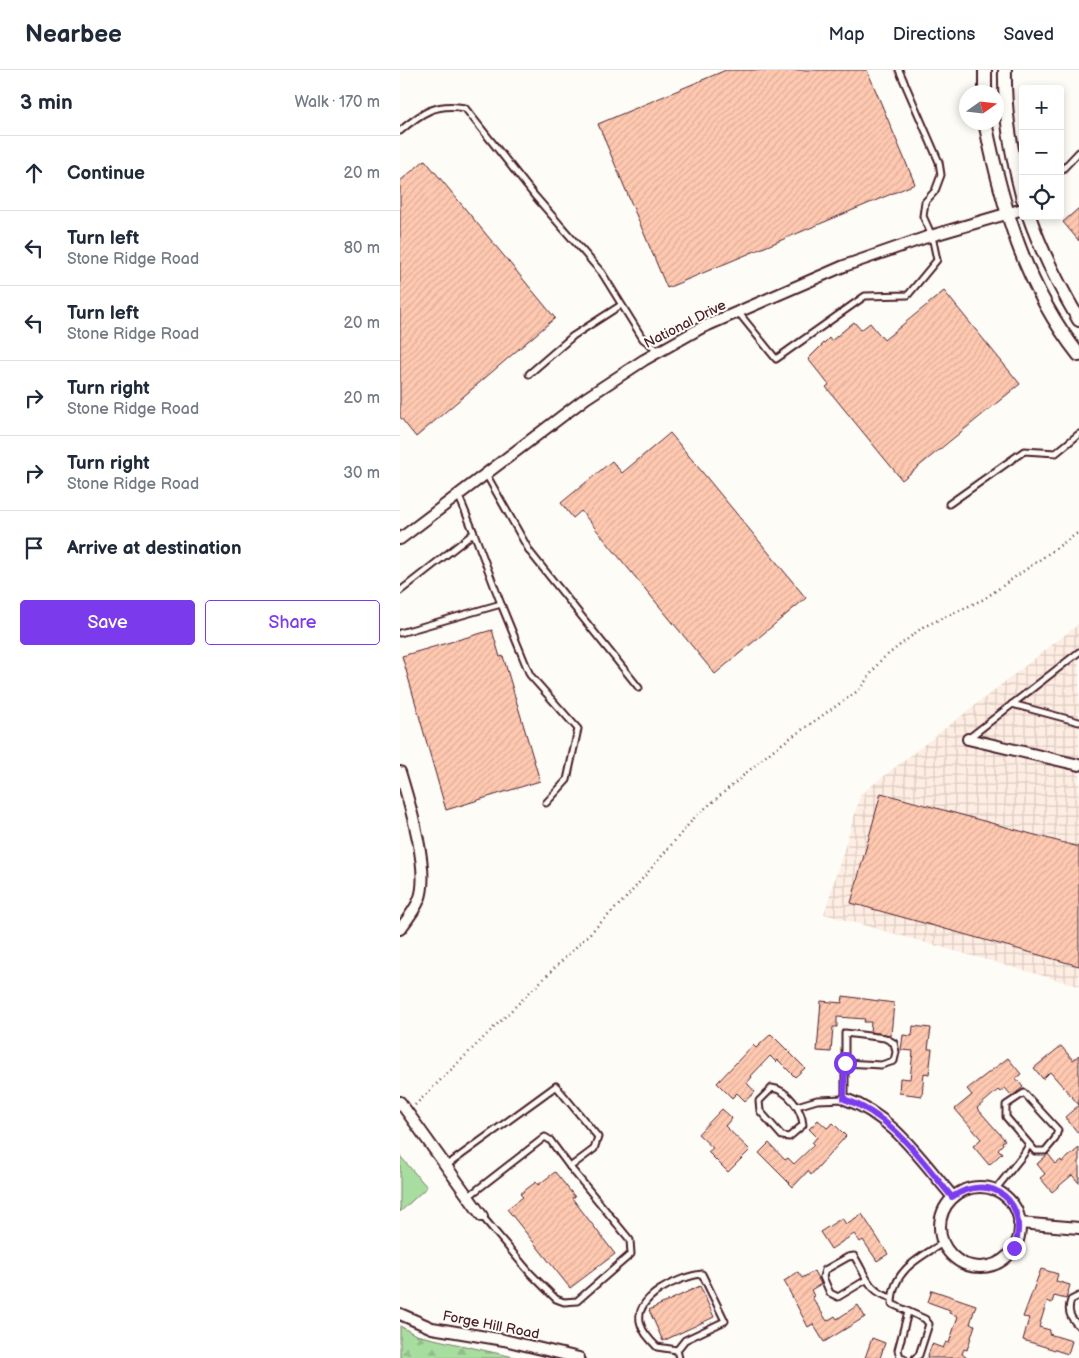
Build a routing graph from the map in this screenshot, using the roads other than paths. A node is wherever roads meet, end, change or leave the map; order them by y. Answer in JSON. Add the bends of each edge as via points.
{"nodes":[{"id":1,"x":899,"y":70,"type":"edge"},
{"id":2,"x":985,"y":70,"type":"edge"},
{"id":3,"x":1006,"y":70,"type":"edge"},
{"id":4,"x":985,"y":85,"type":"edge"},
{"id":5,"x":987,"y":130,"type":"edge"},
{"id":6,"x":400,"y":131,"type":"edge"},
{"id":7,"x":1079,"y":152,"type":"edge"},
{"id":8,"x":1064,"y":168,"type":"edge"},
{"id":9,"x":1019,"y":184,"type":"edge"},
{"id":10,"x":1019,"y":210,"type":"edge"},
{"id":11,"x":1007,"y":214,"type":"junction"},
{"id":12,"x":1030,"y":220,"type":"edge"},
{"id":13,"x":932,"y":236,"type":"junction"},
{"id":14,"x":621,"y":305,"type":"junction"},
{"id":15,"x":738,"y":312,"type":"junction"},
{"id":16,"x":1079,"y":320,"type":"edge"},
{"id":17,"x":660,"y":351,"type":"junction"},
{"id":18,"x":1079,"y":355,"type":"edge"},
{"id":19,"x":528,"y":374,"type":"dead end"},
{"id":20,"x":1079,"y":434,"type":"edge"},
{"id":21,"x":486,"y":473,"type":"junction"},
{"id":22,"x":458,"y":494,"type":"junction"},
{"id":23,"x":948,"y":504,"type":"dead end"},
{"id":24,"x":474,"y":533,"type":"junction"},
{"id":25,"x":400,"y":539,"type":"edge"},
{"id":26,"x":400,"y":590,"type":"edge"},
{"id":27,"x":501,"y":604,"type":"junction"},
{"id":28,"x":400,"y":633,"type":"edge"},
{"id":29,"x":1079,"y":652,"type":"edge"},
{"id":30,"x":638,"y":688,"type":"dead end"},
{"id":31,"x":1012,"y":704,"type":"junction"},
{"id":32,"x":1079,"y":722,"type":"edge"},
{"id":33,"x":968,"y":739,"type":"joint"},
{"id":34,"x":1079,"y":765,"type":"edge"},
{"id":35,"x":400,"y":772,"type":"edge"},
{"id":36,"x":546,"y":803,"type":"dead end"},
{"id":37,"x":400,"y":928,"type":"edge"},
{"id":38,"x":845,"y":1063,"type":"junction"},
{"id":39,"x":844,"y":1099,"type":"junction"},
{"id":40,"x":400,"y":1102,"type":"edge"},
{"id":41,"x":797,"y":1106,"type":"junction"},
{"id":42,"x":1029,"y":1144,"type":"junction"},
{"id":43,"x":446,"y":1166,"type":"junction"},
{"id":44,"x":570,"y":1167,"type":"junction"},
{"id":45,"x":995,"y":1190,"type":"junction"},
{"id":46,"x":469,"y":1196,"type":"junction"},
{"id":47,"x":952,"y":1197,"type":"junction"},
{"id":48,"x":482,"y":1216,"type":"joint"},
{"id":49,"x":1020,"y":1223,"type":"junction"},
{"id":50,"x":1079,"y":1228,"type":"edge"},
{"id":51,"x":943,"y":1243,"type":"junction"},
{"id":52,"x":866,"y":1280,"type":"junction"},
{"id":53,"x":1079,"y":1296,"type":"edge"},
{"id":54,"x":892,"y":1298,"type":"junction"},
{"id":55,"x":908,"y":1312,"type":"junction"},
{"id":56,"x":400,"y":1314,"type":"edge"},
{"id":57,"x":1079,"y":1326,"type":"edge"},
{"id":58,"x":678,"y":1350,"type":"junction"},
{"id":59,"x":579,"y":1358,"type":"edge"},
{"id":60,"x":679,"y":1358,"type":"edge"},
{"id":61,"x":904,"y":1358,"type":"edge"},
{"id":62,"x":915,"y":1358,"type":"edge"}],
"edges":[{"from":1,"to":13,"type":"lane","via":[[939,162],[941,175],[935,191],[925,202],[923,216]]},
{"from":2,"to":4,"type":"street"},
{"from":3,"to":9,"type":"street","via":[[1012,158]]},
{"from":5,"to":11,"type":"street"},
{"from":6,"to":14,"type":"lane","via":[[432,108],[450,105],[465,108],[602,273]]},
{"from":7,"to":8,"type":"lane"},
{"from":10,"to":11,"type":"street","name":"National Drive"},
{"from":11,"to":13,"type":"street","name":"National Drive"},
{"from":11,"to":18,"type":"street","via":[[1049,311]]},
{"from":12,"to":16,"type":"street","via":[[1039,245]]},
{"from":13,"to":15,"type":"street","name":"National Drive","via":[[844,266]]},
{"from":13,"to":15,"type":"lane","via":[[937,260],[908,295],[865,296],[776,359]]},
{"from":14,"to":17,"type":"lane","via":[[643,340]]},
{"from":14,"to":19,"type":"lane","via":[[580,331]]},
{"from":15,"to":17,"type":"street","name":"National Drive"},
{"from":17,"to":21,"type":"street","name":"National Drive","via":[[586,398]]},
{"from":20,"to":23,"type":"lane","via":[[1056,453],[1024,451]]},
{"from":21,"to":22,"type":"street","name":"National Drive"},
{"from":21,"to":30,"type":"lane","via":[[530,552]]},
{"from":22,"to":24,"type":"lane"},
{"from":22,"to":25,"type":"street","name":"National Drive"},
{"from":24,"to":26,"type":"lane"},
{"from":24,"to":27,"type":"lane"},
{"from":27,"to":28,"type":"lane"},
{"from":27,"to":36,"type":"lane","via":[[530,675],[578,729],[567,780]]},
{"from":29,"to":31,"type":"lane"},
{"from":31,"to":32,"type":"lane"},
{"from":31,"to":33,"type":"lane"},
{"from":33,"to":34,"type":"street"},
{"from":35,"to":37,"type":"street","via":[[421,855],[422,885],[420,899]]},
{"from":38,"to":38,"type":"lane","via":[[845,1033],[885,1038],[894,1043],[894,1061],[887,1064]]},
{"from":38,"to":39,"type":"lane"},
{"from":39,"to":41,"type":"lane","via":[[817,1100]]},
{"from":39,"to":47,"type":"street","via":[[873,1111],[900,1134]]},
{"from":40,"to":43,"type":"street"},
{"from":41,"to":41,"type":"lane","via":[[804,1125],[789,1137],[782,1136],[760,1111],[759,1101],[772,1088],[779,1089]]},
{"from":42,"to":42,"type":"lane","via":[[1036,1152],[1046,1151],[1058,1130],[1024,1093],[1006,1105],[1006,1117]]},
{"from":42,"to":45,"type":"lane"},
{"from":43,"to":44,"type":"lane","via":[[556,1086],[598,1137],[594,1149]]},
{"from":43,"to":46,"type":"street"},
{"from":44,"to":46,"type":"lane","via":[[545,1136]]},
{"from":44,"to":48,"type":"lane","via":[[630,1240],[631,1254],[577,1300],[564,1302],[556,1299]]},
{"from":45,"to":47,"type":"street","via":[[973,1187]]},
{"from":45,"to":49,"type":"street","via":[[1012,1203]]},
{"from":46,"to":48,"type":"street"},
{"from":47,"to":51,"type":"street","via":[[940,1218]]},
{"from":49,"to":50,"type":"street"},
{"from":49,"to":51,"type":"street","via":[[1014,1248],[995,1264],[971,1266],[959,1261]]},
{"from":51,"to":54,"type":"lane","via":[[909,1264],[901,1274]]},
{"from":52,"to":52,"type":"lane","via":[[854,1256],[825,1270],[823,1276],[830,1293],[838,1297]]},
{"from":52,"to":54,"type":"lane","via":[[879,1294]]},
{"from":53,"to":57,"type":"lane","via":[[1071,1300],[1068,1307],[1070,1316]]},
{"from":54,"to":55,"type":"lane","via":[[892,1304]]},
{"from":55,"to":61,"type":"lane","via":[[898,1350],[900,1357]]},
{"from":55,"to":62,"type":"lane","via":[[929,1324],[920,1355]]},
{"from":56,"to":59,"type":"street","name":"Forge Hill Road","via":[[432,1328],[504,1340]]},
{"from":58,"to":58,"type":"lane","via":[[685,1340],[726,1321],[702,1274],[689,1275],[666,1285],[644,1304],[640,1314],[641,1325],[657,1347]]},
{"from":58,"to":60,"type":"lane"}]}
